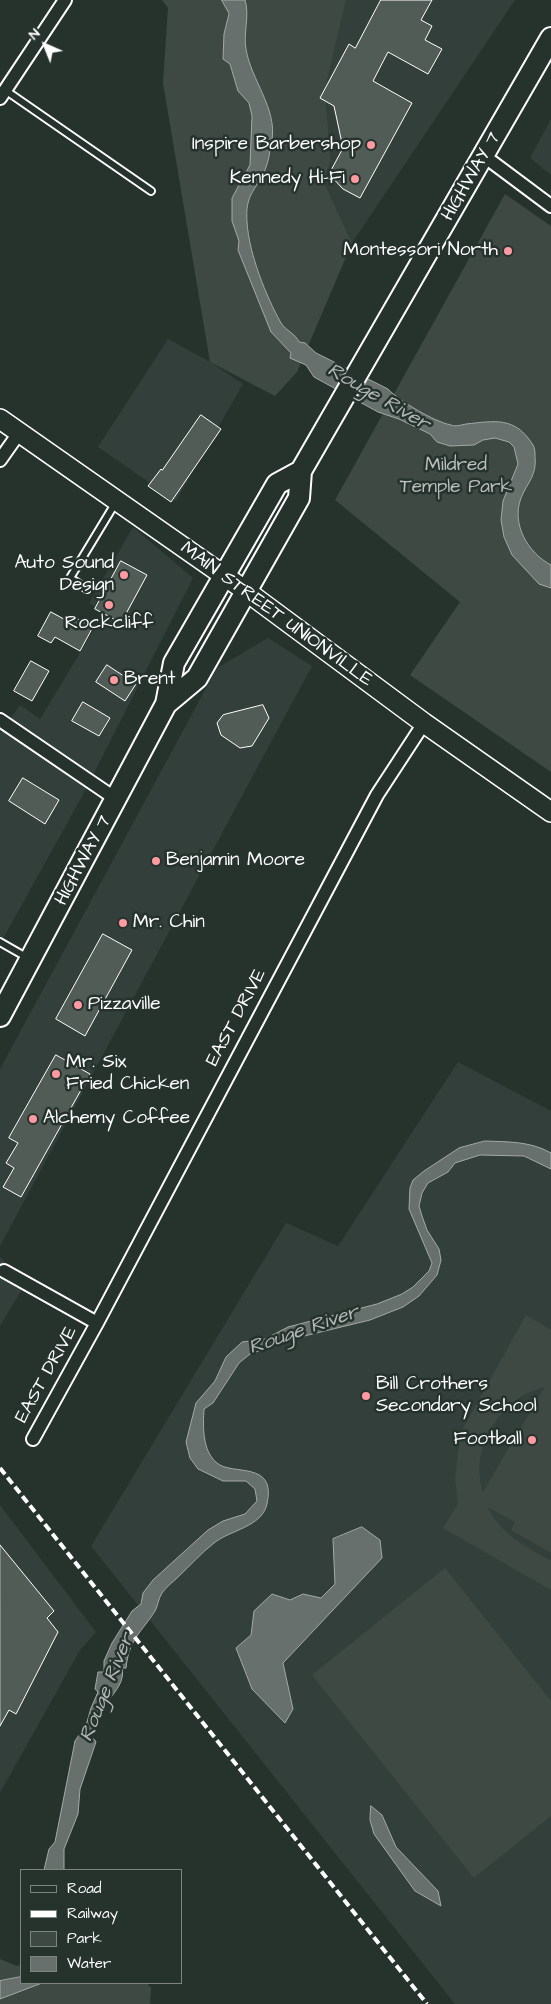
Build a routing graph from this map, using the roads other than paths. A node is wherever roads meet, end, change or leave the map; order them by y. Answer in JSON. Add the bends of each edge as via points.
{"nodes":[{"id":1,"x":65,"y":0,"type":"edge"},
{"id":2,"x":551,"y":38,"type":"edge"},
{"id":3,"x":2,"y":94,"type":"edge"},
{"id":4,"x":484,"y":156,"type":"junction"},
{"id":5,"x":151,"y":192,"type":"dead end"},
{"id":6,"x":551,"y":206,"type":"edge"},
{"id":7,"x":0,"y":420,"type":"edge"},
{"id":8,"x":19,"y":432,"type":"junction"},
{"id":9,"x":0,"y":460,"type":"edge"},
{"id":10,"x":301,"y":471,"type":"junction"},
{"id":11,"x":117,"y":501,"type":"junction"},
{"id":12,"x":224,"y":576,"type":"junction"},
{"id":13,"x":87,"y":589,"type":"dead end"},
{"id":14,"x":246,"y":591,"type":"junction"},
{"id":15,"x":166,"y":704,"type":"junction"},
{"id":16,"x":0,"y":720,"type":"edge"},
{"id":17,"x":424,"y":723,"type":"junction"},
{"id":18,"x":116,"y":799,"type":"junction"},
{"id":19,"x":551,"y":812,"type":"edge"},
{"id":20,"x":0,"y":942,"type":"edge"},
{"id":21,"x":31,"y":960,"type":"junction"},
{"id":22,"x":0,"y":1016,"type":"edge"},
{"id":23,"x":4,"y":1271,"type":"dead end"},
{"id":24,"x":97,"y":1323,"type":"junction"},
{"id":25,"x":33,"y":1439,"type":"dead end"}],
"edges":[{"from":1,"to":3,"type":"street"},
{"from":2,"to":4,"type":"main road","name":"HIGHWAY 7"},
{"from":3,"to":5,"type":"lane"},
{"from":4,"to":6,"type":"street"},
{"from":4,"to":10,"type":"main road","name":"HIGHWAY 7"},
{"from":7,"to":8,"type":"main road","name":"MAIN STREET UNIONVILLE"},
{"from":8,"to":9,"type":"street"},
{"from":8,"to":11,"type":"main road","name":"MAIN STREET UNIONVILLE"},
{"from":10,"to":12,"type":"main road","name":"HIGHWAY 7","via":[[277,484]]},
{"from":10,"to":14,"type":"main road","name":"HIGHWAY 7","via":[[299,498]]},
{"from":11,"to":12,"type":"main road","name":"MAIN STREET UNIONVILLE"},
{"from":11,"to":13,"type":"lane","via":[[70,578]]},
{"from":12,"to":14,"type":"main road","name":"MAIN STREET UNIONVILLE"},
{"from":12,"to":15,"type":"main road","name":"HIGHWAY 7","via":[[174,663]]},
{"from":14,"to":15,"type":"main road","name":"HIGHWAY 7","via":[[197,678]]},
{"from":14,"to":17,"type":"main road","name":"MAIN STREET UNIONVILLE"},
{"from":15,"to":18,"type":"main road","name":"HIGHWAY 7"},
{"from":16,"to":18,"type":"street"},
{"from":17,"to":19,"type":"main road","name":"MAIN STREET UNIONVILLE"},
{"from":17,"to":24,"type":"street","name":"EAST DRIVE","via":[[377,795],[348,848]]},
{"from":18,"to":21,"type":"main road","name":"HIGHWAY 7"},
{"from":20,"to":21,"type":"lane"},
{"from":21,"to":22,"type":"main road","name":"HIGHWAY 7"},
{"from":23,"to":24,"type":"street"},
{"from":24,"to":25,"type":"street","name":"EAST DRIVE"}]}
